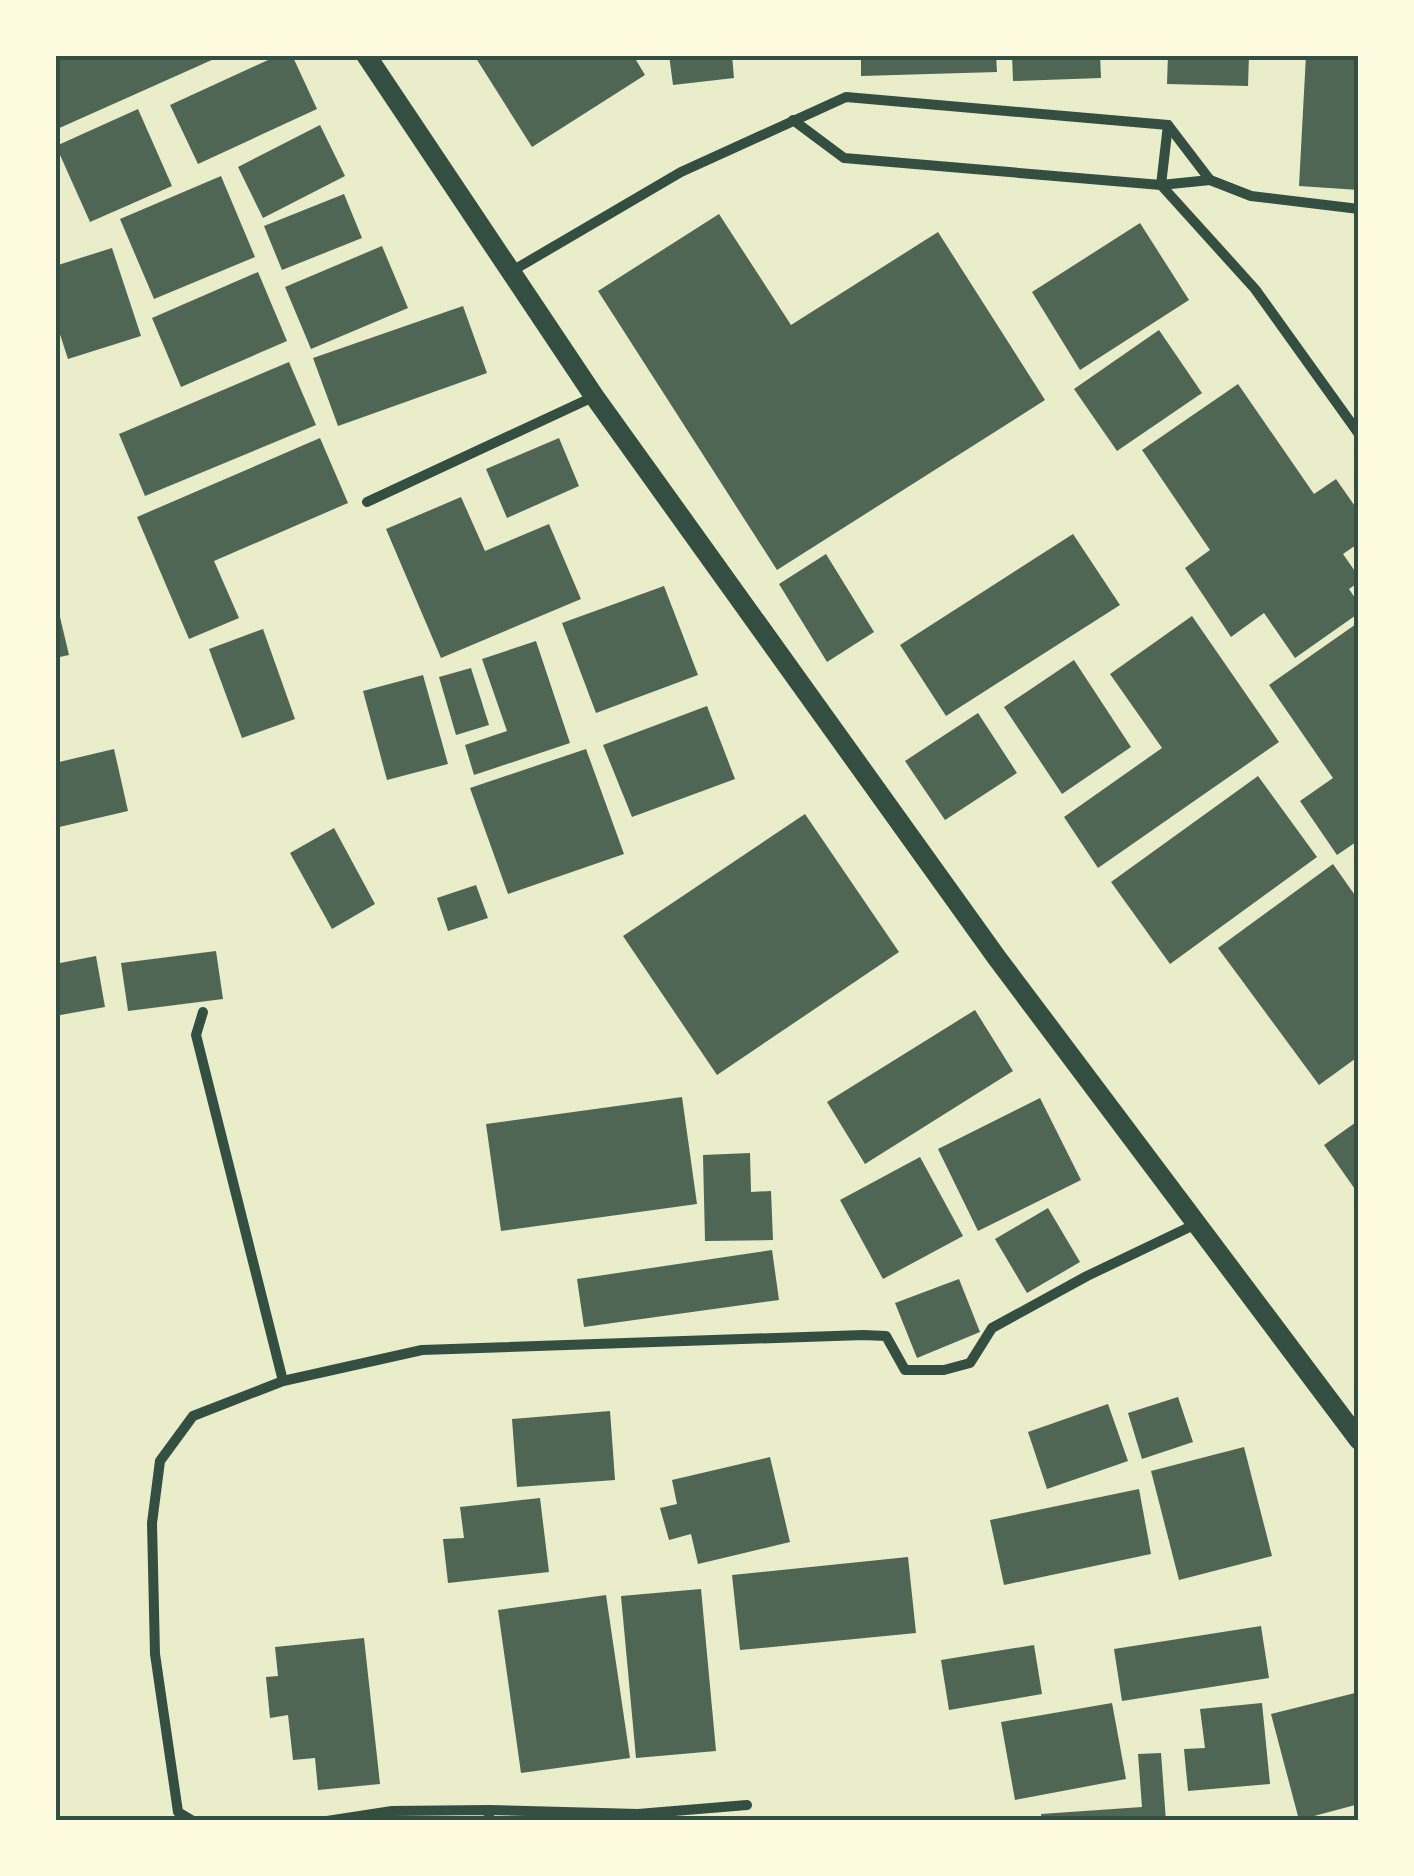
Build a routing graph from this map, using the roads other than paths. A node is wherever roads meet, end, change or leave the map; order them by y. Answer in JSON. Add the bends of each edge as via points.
{"nodes":[{"id":1,"x":366,"y":55,"type":"edge"},
{"id":2,"x":793,"y":120,"type":"junction"},
{"id":3,"x":1168,"y":125,"type":"junction"},
{"id":4,"x":1210,"y":180,"type":"junction"},
{"id":5,"x":1162,"y":185,"type":"junction"},
{"id":6,"x":1359,"y":209,"type":"edge"},
{"id":7,"x":512,"y":271,"type":"junction"},
{"id":8,"x":594,"y":396,"type":"junction"},
{"id":9,"x":1359,"y":434,"type":"edge"},
{"id":10,"x":367,"y":502,"type":"dead end"},
{"id":11,"x":202,"y":1012,"type":"dead end"},
{"id":12,"x":1198,"y":1223,"type":"junction"},
{"id":13,"x":283,"y":1381,"type":"junction"},
{"id":14,"x":1359,"y":1440,"type":"edge"},
{"id":15,"x":747,"y":1805,"type":"dead end"},
{"id":16,"x":489,"y":1816,"type":"edge"},
{"id":17,"x":193,"y":1821,"type":"edge"},
{"id":18,"x":327,"y":1821,"type":"edge"}],
"edges":[{"from":1,"to":7,"type":"main road"},
{"from":2,"to":3,"type":"street","via":[[846,97]]},
{"from":2,"to":5,"type":"street","via":[[844,158]]},
{"from":2,"to":7,"type":"street","via":[[682,172]]},
{"from":3,"to":4,"type":"street"},
{"from":3,"to":5,"type":"street"},
{"from":4,"to":5,"type":"street"},
{"from":4,"to":6,"type":"street","via":[[1251,196]]},
{"from":5,"to":9,"type":"street","via":[[1255,289]]},
{"from":7,"to":8,"type":"main road"},
{"from":8,"to":10,"type":"street"},
{"from":8,"to":12,"type":"main road","via":[[997,958]]},
{"from":11,"to":13,"type":"street","via":[[196,1035]]},
{"from":12,"to":13,"type":"street","via":[[992,1328],[970,1363],[944,1370],[905,1370],[886,1336],[863,1335],[422,1350]]},
{"from":12,"to":14,"type":"main road"},
{"from":13,"to":17,"type":"street","via":[[193,1416],[160,1461],[152,1523],[155,1654],[178,1812]]},
{"from":15,"to":16,"type":"street"},
{"from":16,"to":18,"type":"street","via":[[392,1811]]}]}
